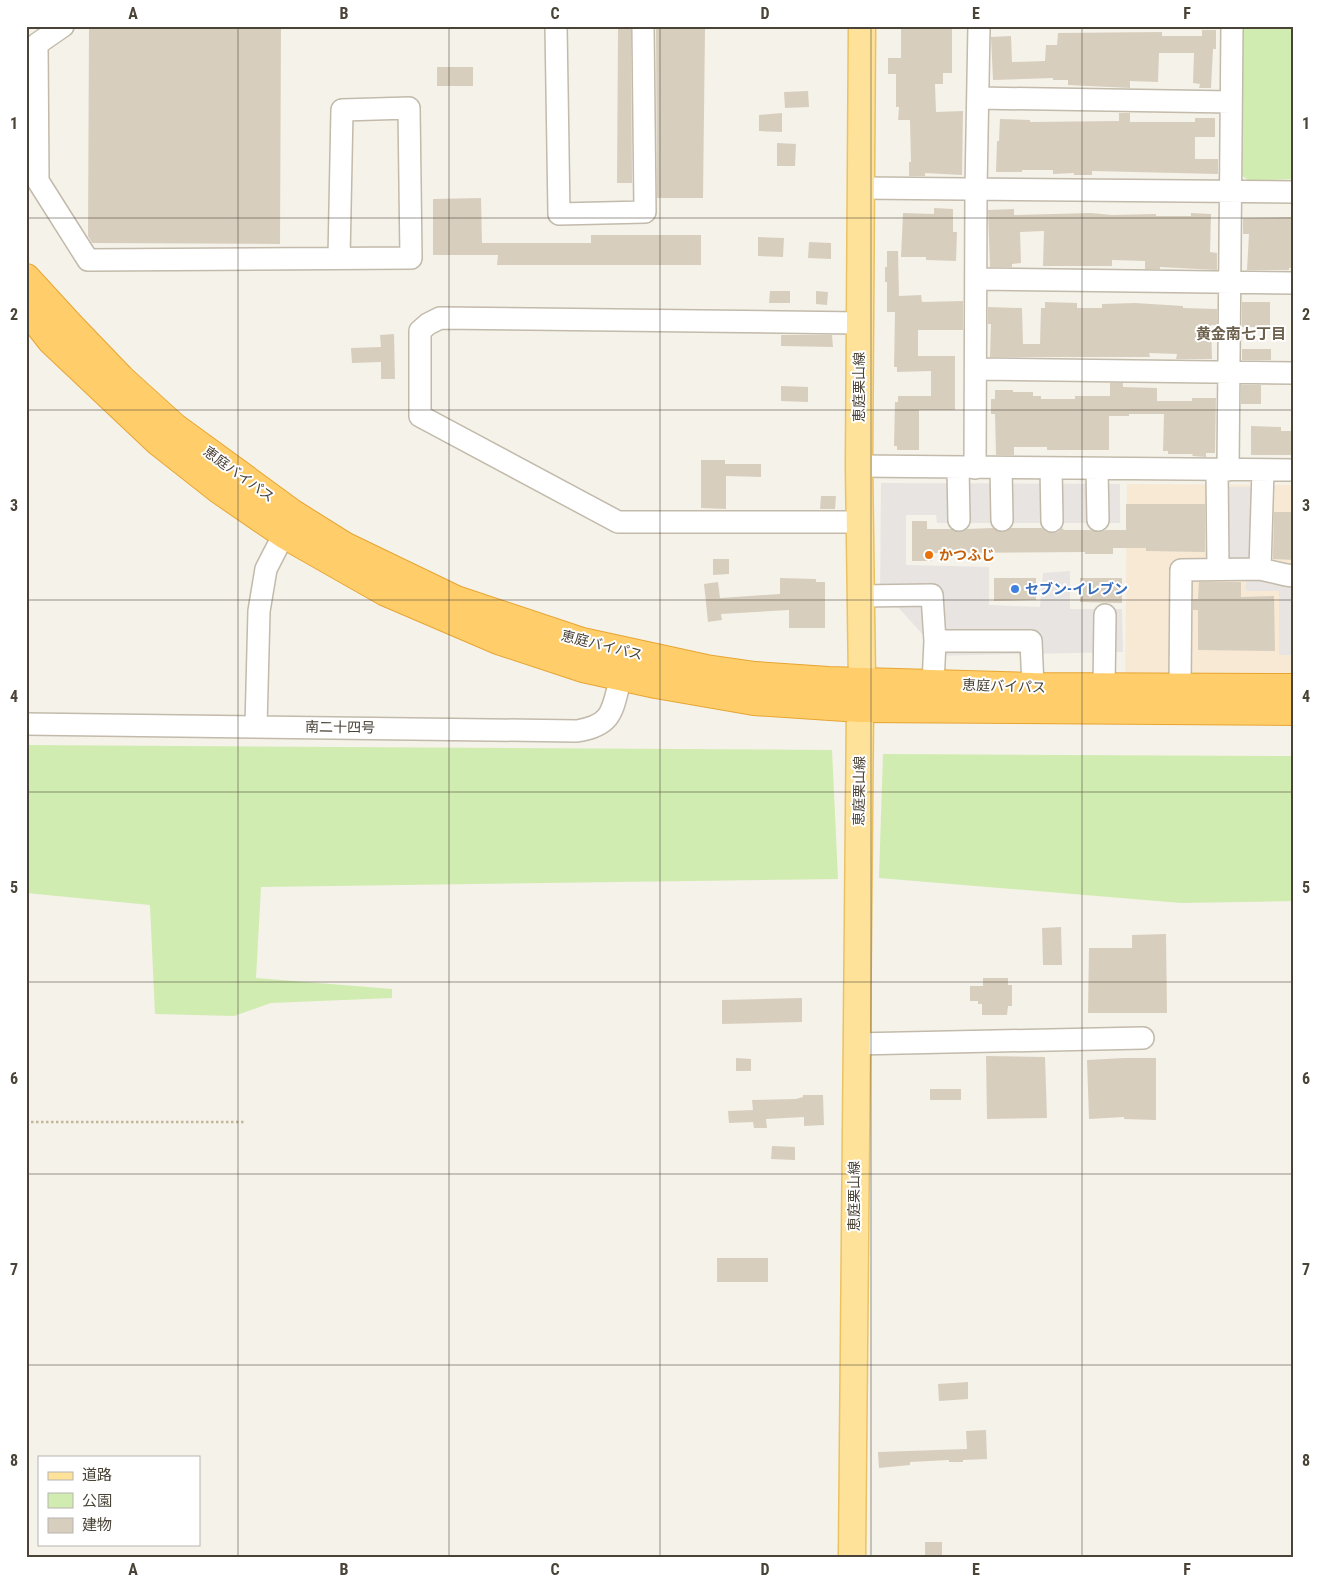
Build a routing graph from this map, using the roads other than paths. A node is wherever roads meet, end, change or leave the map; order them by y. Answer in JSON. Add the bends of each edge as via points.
{"nodes":[{"id":1,"x":63,"y":26,"type":"edge"},
{"id":2,"x":556,"y":26,"type":"edge"},
{"id":3,"x":643,"y":26,"type":"edge"},
{"id":4,"x":862,"y":26,"type":"edge"},
{"id":5,"x":978,"y":26,"type":"edge"},
{"id":6,"x":1232,"y":26,"type":"edge"},
{"id":7,"x":34,"y":41,"type":"edge"},
{"id":8,"x":978,"y":98,"type":"junction"},
{"id":9,"x":1231,"y":102,"type":"junction"},
{"id":10,"x":861,"y":188,"type":"junction"},
{"id":11,"x":976,"y":189,"type":"junction"},
{"id":12,"x":1230,"y":191,"type":"junction"},
{"id":13,"x":1294,"y":192,"type":"edge"},
{"id":14,"x":339,"y":258,"type":"junction"},
{"id":15,"x":26,"y":278,"type":"edge"},
{"id":16,"x":976,"y":279,"type":"junction"},
{"id":17,"x":1231,"y":283,"type":"junction"},
{"id":18,"x":1294,"y":283,"type":"edge"},
{"id":19,"x":26,"y":308,"type":"edge"},
{"id":20,"x":860,"y":323,"type":"junction"},
{"id":21,"x":977,"y":369,"type":"junction"},
{"id":22,"x":1229,"y":372,"type":"junction"},
{"id":23,"x":1294,"y":373,"type":"edge"},
{"id":24,"x":859,"y":466,"type":"junction"},
{"id":25,"x":966,"y":468,"type":"junction"},
{"id":26,"x":1001,"y":468,"type":"junction"},
{"id":27,"x":1051,"y":468,"type":"junction"},
{"id":28,"x":1097,"y":469,"type":"junction"},
{"id":29,"x":1223,"y":470,"type":"junction"},
{"id":30,"x":1262,"y":470,"type":"junction"},
{"id":31,"x":1294,"y":470,"type":"edge"},
{"id":32,"x":959,"y":520,"type":"dead end"},
{"id":33,"x":1002,"y":520,"type":"dead end"},
{"id":34,"x":1098,"y":520,"type":"dead end"},
{"id":35,"x":859,"y":522,"type":"junction"},
{"id":36,"x":1052,"y":522,"type":"dead end"},
{"id":37,"x":284,"y":534,"type":"junction"},
{"id":38,"x":1218,"y":569,"type":"junction"},
{"id":39,"x":1260,"y":569,"type":"junction"},
{"id":40,"x":1294,"y":576,"type":"edge"},
{"id":41,"x":860,"y":596,"type":"junction"},
{"id":42,"x":1105,"y":615,"type":"dead end"},
{"id":43,"x":935,"y":641,"type":"junction"},
{"id":44,"x":620,"y":677,"type":"junction"},
{"id":45,"x":862,"y":681,"type":"junction"},
{"id":46,"x":934,"y":684,"type":"junction"},
{"id":47,"x":1033,"y":687,"type":"junction"},
{"id":48,"x":1104,"y":687,"type":"junction"},
{"id":49,"x":1180,"y":687,"type":"junction"},
{"id":50,"x":1294,"y":688,"type":"edge"},
{"id":51,"x":860,"y":708,"type":"junction"},
{"id":52,"x":1294,"y":711,"type":"edge"},
{"id":53,"x":26,"y":724,"type":"edge"},
{"id":54,"x":256,"y":726,"type":"junction"},
{"id":55,"x":1143,"y":1038,"type":"dead end"},
{"id":56,"x":856,"y":1044,"type":"junction"},
{"id":57,"x":852,"y":1557,"type":"edge"}],
"edges":[{"from":1,"to":7,"type":"street"},
{"from":2,"to":3,"type":"street","via":[[558,214],[645,212]]},
{"from":4,"to":10,"type":"main road","name":"恵庭栗山線"},
{"from":5,"to":8,"type":"street"},
{"from":6,"to":9,"type":"street"},
{"from":7,"to":14,"type":"street","via":[[38,181],[88,260]]},
{"from":8,"to":9,"type":"street"},
{"from":8,"to":11,"type":"street"},
{"from":9,"to":12,"type":"street"},
{"from":10,"to":11,"type":"street"},
{"from":10,"to":20,"type":"main road","name":"恵庭栗山線"},
{"from":11,"to":12,"type":"street"},
{"from":11,"to":16,"type":"street"},
{"from":12,"to":13,"type":"street"},
{"from":12,"to":17,"type":"street"},
{"from":14,"to":14,"type":"street","via":[[342,110],[409,108],[410,258]]},
{"from":15,"to":45,"type":"highway","name":"恵庭バイパス","via":[[70,328],[174,427],[293,514],[344,546],[456,600],[582,642],[672,662],[755,676]]},
{"from":16,"to":17,"type":"street"},
{"from":16,"to":21,"type":"street"},
{"from":17,"to":18,"type":"street"},
{"from":17,"to":22,"type":"street"},
{"from":19,"to":37,"type":"highway","name":"恵庭バイパス","via":[[51,340],[159,442]]},
{"from":20,"to":24,"type":"main road","name":"恵庭栗山線"},
{"from":20,"to":35,"type":"street","via":[[440,318],[420,332],[420,416],[618,522]]},
{"from":21,"to":22,"type":"street"},
{"from":21,"to":25,"type":"street"},
{"from":22,"to":23,"type":"street"},
{"from":22,"to":29,"type":"street"},
{"from":24,"to":25,"type":"street"},
{"from":24,"to":35,"type":"main road","name":"恵庭栗山線"},
{"from":25,"to":26,"type":"street"},
{"from":25,"to":32,"type":"street"},
{"from":26,"to":27,"type":"street"},
{"from":26,"to":33,"type":"street"},
{"from":27,"to":28,"type":"street"},
{"from":27,"to":36,"type":"street"},
{"from":28,"to":29,"type":"street"},
{"from":28,"to":34,"type":"street"},
{"from":29,"to":30,"type":"street"},
{"from":29,"to":38,"type":"street"},
{"from":30,"to":31,"type":"street"},
{"from":30,"to":39,"type":"street"},
{"from":35,"to":41,"type":"main road","name":"恵庭栗山線"},
{"from":37,"to":44,"type":"highway","name":"恵庭バイパス","via":[[386,592],[498,640]]},
{"from":37,"to":54,"type":"street","via":[[266,569],[259,611]]},
{"from":38,"to":39,"type":"street"},
{"from":38,"to":49,"type":"street","via":[[1181,570]]},
{"from":39,"to":40,"type":"street"},
{"from":41,"to":43,"type":"street","via":[[932,595]]},
{"from":41,"to":45,"type":"main road","name":"恵庭栗山線"},
{"from":42,"to":48,"type":"street"},
{"from":43,"to":46,"type":"street"},
{"from":43,"to":47,"type":"street","via":[[1031,641]]},
{"from":44,"to":51,"type":"highway","name":"恵庭バイパス","via":[[754,701]]},
{"from":44,"to":54,"type":"street","name":"南二十四号","via":[[609,716],[599,724],[577,731]]},
{"from":45,"to":46,"type":"highway","name":"恵庭バイパス"},
{"from":45,"to":51,"type":"main road","name":"恵庭栗山線"},
{"from":46,"to":47,"type":"highway","name":"恵庭バイパス"},
{"from":47,"to":48,"type":"highway","name":"恵庭バイパス"},
{"from":48,"to":49,"type":"highway","name":"恵庭バイパス"},
{"from":49,"to":50,"type":"highway","name":"恵庭バイパス"},
{"from":51,"to":52,"type":"highway","name":"恵庭バイパス"},
{"from":51,"to":56,"type":"main road","name":"恵庭栗山線"},
{"from":53,"to":54,"type":"street","name":"南二十四号"},
{"from":55,"to":56,"type":"street"},
{"from":56,"to":57,"type":"main road","name":"恵庭栗山線"}]}
